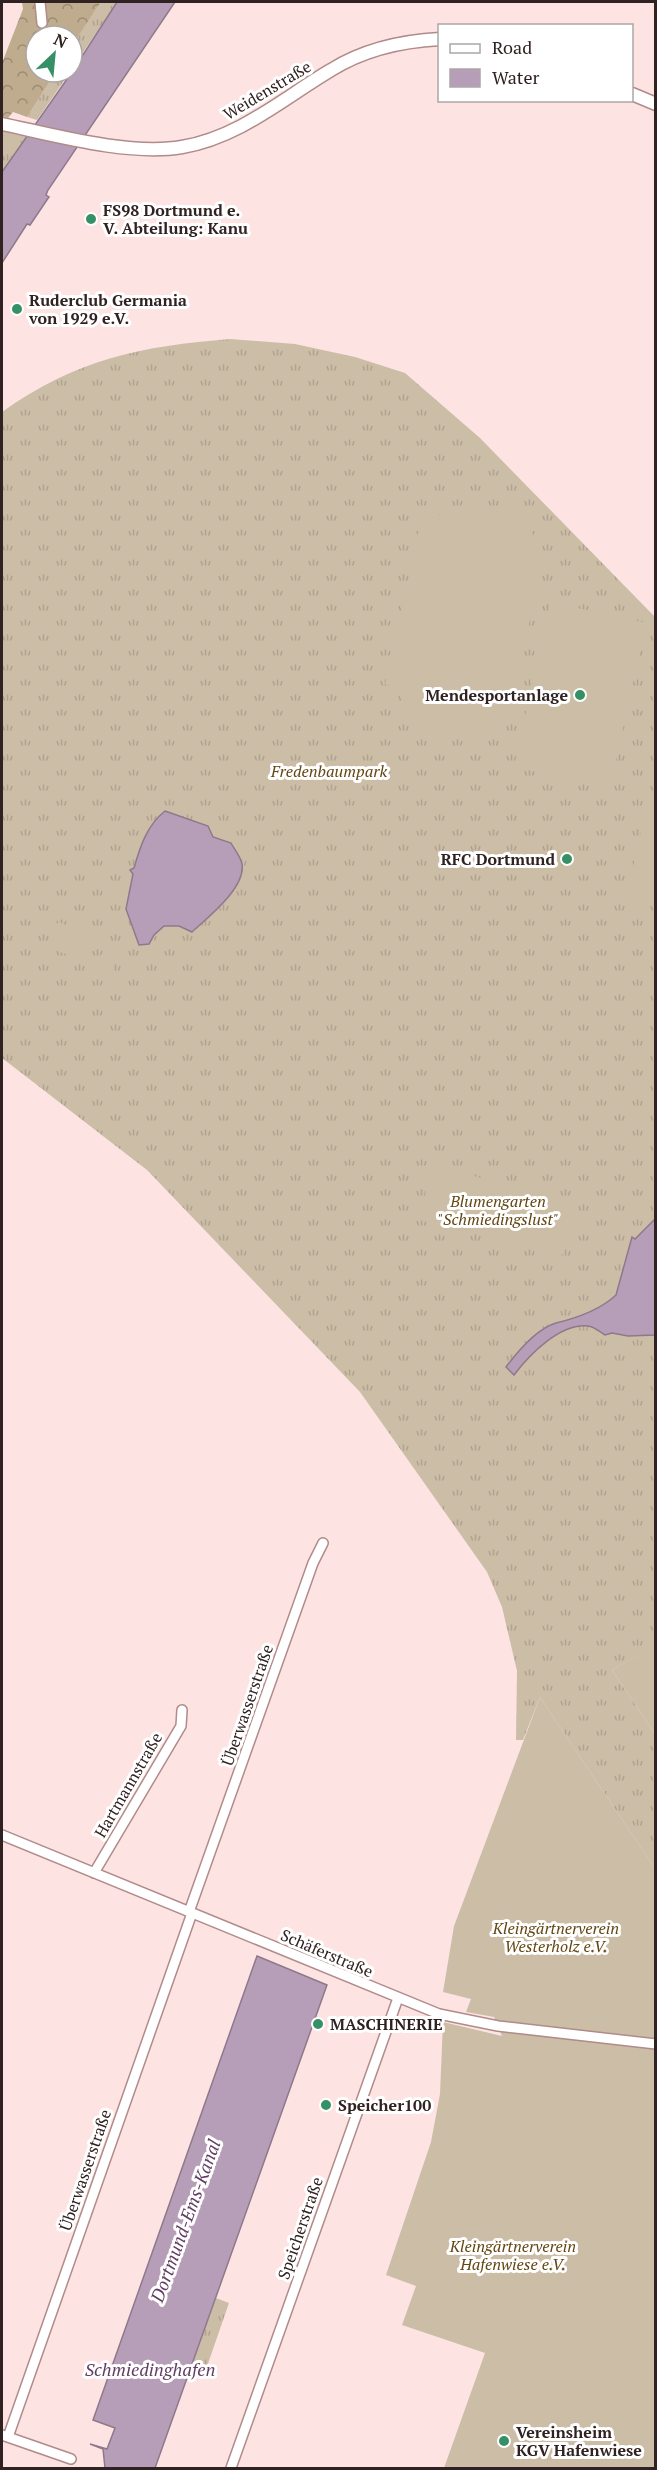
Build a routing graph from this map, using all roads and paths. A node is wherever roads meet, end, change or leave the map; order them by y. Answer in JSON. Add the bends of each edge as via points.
{"nodes":[{"id":1,"x":40,"y":2,"type":"edge"},
{"id":2,"x":42,"y":23,"type":"dead end"},
{"id":3,"x":438,"y":39,"type":"edge"},
{"id":4,"x":633,"y":94,"type":"edge"},
{"id":5,"x":656,"y":104,"type":"edge"},
{"id":6,"x":5,"y":124,"type":"edge"},
{"id":7,"x":323,"y":1543,"type":"dead end"},
{"id":8,"x":182,"y":1710,"type":"dead end"},
{"id":9,"x":2,"y":1835,"type":"edge"},
{"id":10,"x":94,"y":1873,"type":"junction"},
{"id":11,"x":191,"y":1913,"type":"junction"},
{"id":12,"x":398,"y":1998,"type":"junction"},
{"id":13,"x":656,"y":2044,"type":"edge"},
{"id":14,"x":5,"y":2436,"type":"edge"},
{"id":15,"x":71,"y":2459,"type":"dead end"},
{"id":16,"x":231,"y":2469,"type":"edge"}],
"edges":[{"from":1,"to":2,"type":"street"},
{"from":3,"to":6,"type":"street","name":"Weidenstraße","via":[[398,44],[352,58],[264,115],[216,138],[167,149],[105,144]]},
{"from":4,"to":5,"type":"street"},
{"from":7,"to":11,"type":"street","name":"Überwasserstraße"},
{"from":8,"to":10,"type":"street","name":"Hartmannstraße","via":[[181,1726]]},
{"from":9,"to":10,"type":"street","name":"Schäferstraße"},
{"from":10,"to":11,"type":"street","name":"Schäferstraße"},
{"from":11,"to":12,"type":"street","name":"Schäferstraße"},
{"from":11,"to":14,"type":"street","name":"Überwasserstraße"},
{"from":12,"to":13,"type":"street","name":"Schäferstraße","via":[[438,2014],[498,2026]]},
{"from":12,"to":16,"type":"street","name":"Speicherstraße"},
{"from":14,"to":15,"type":"street"}]}
